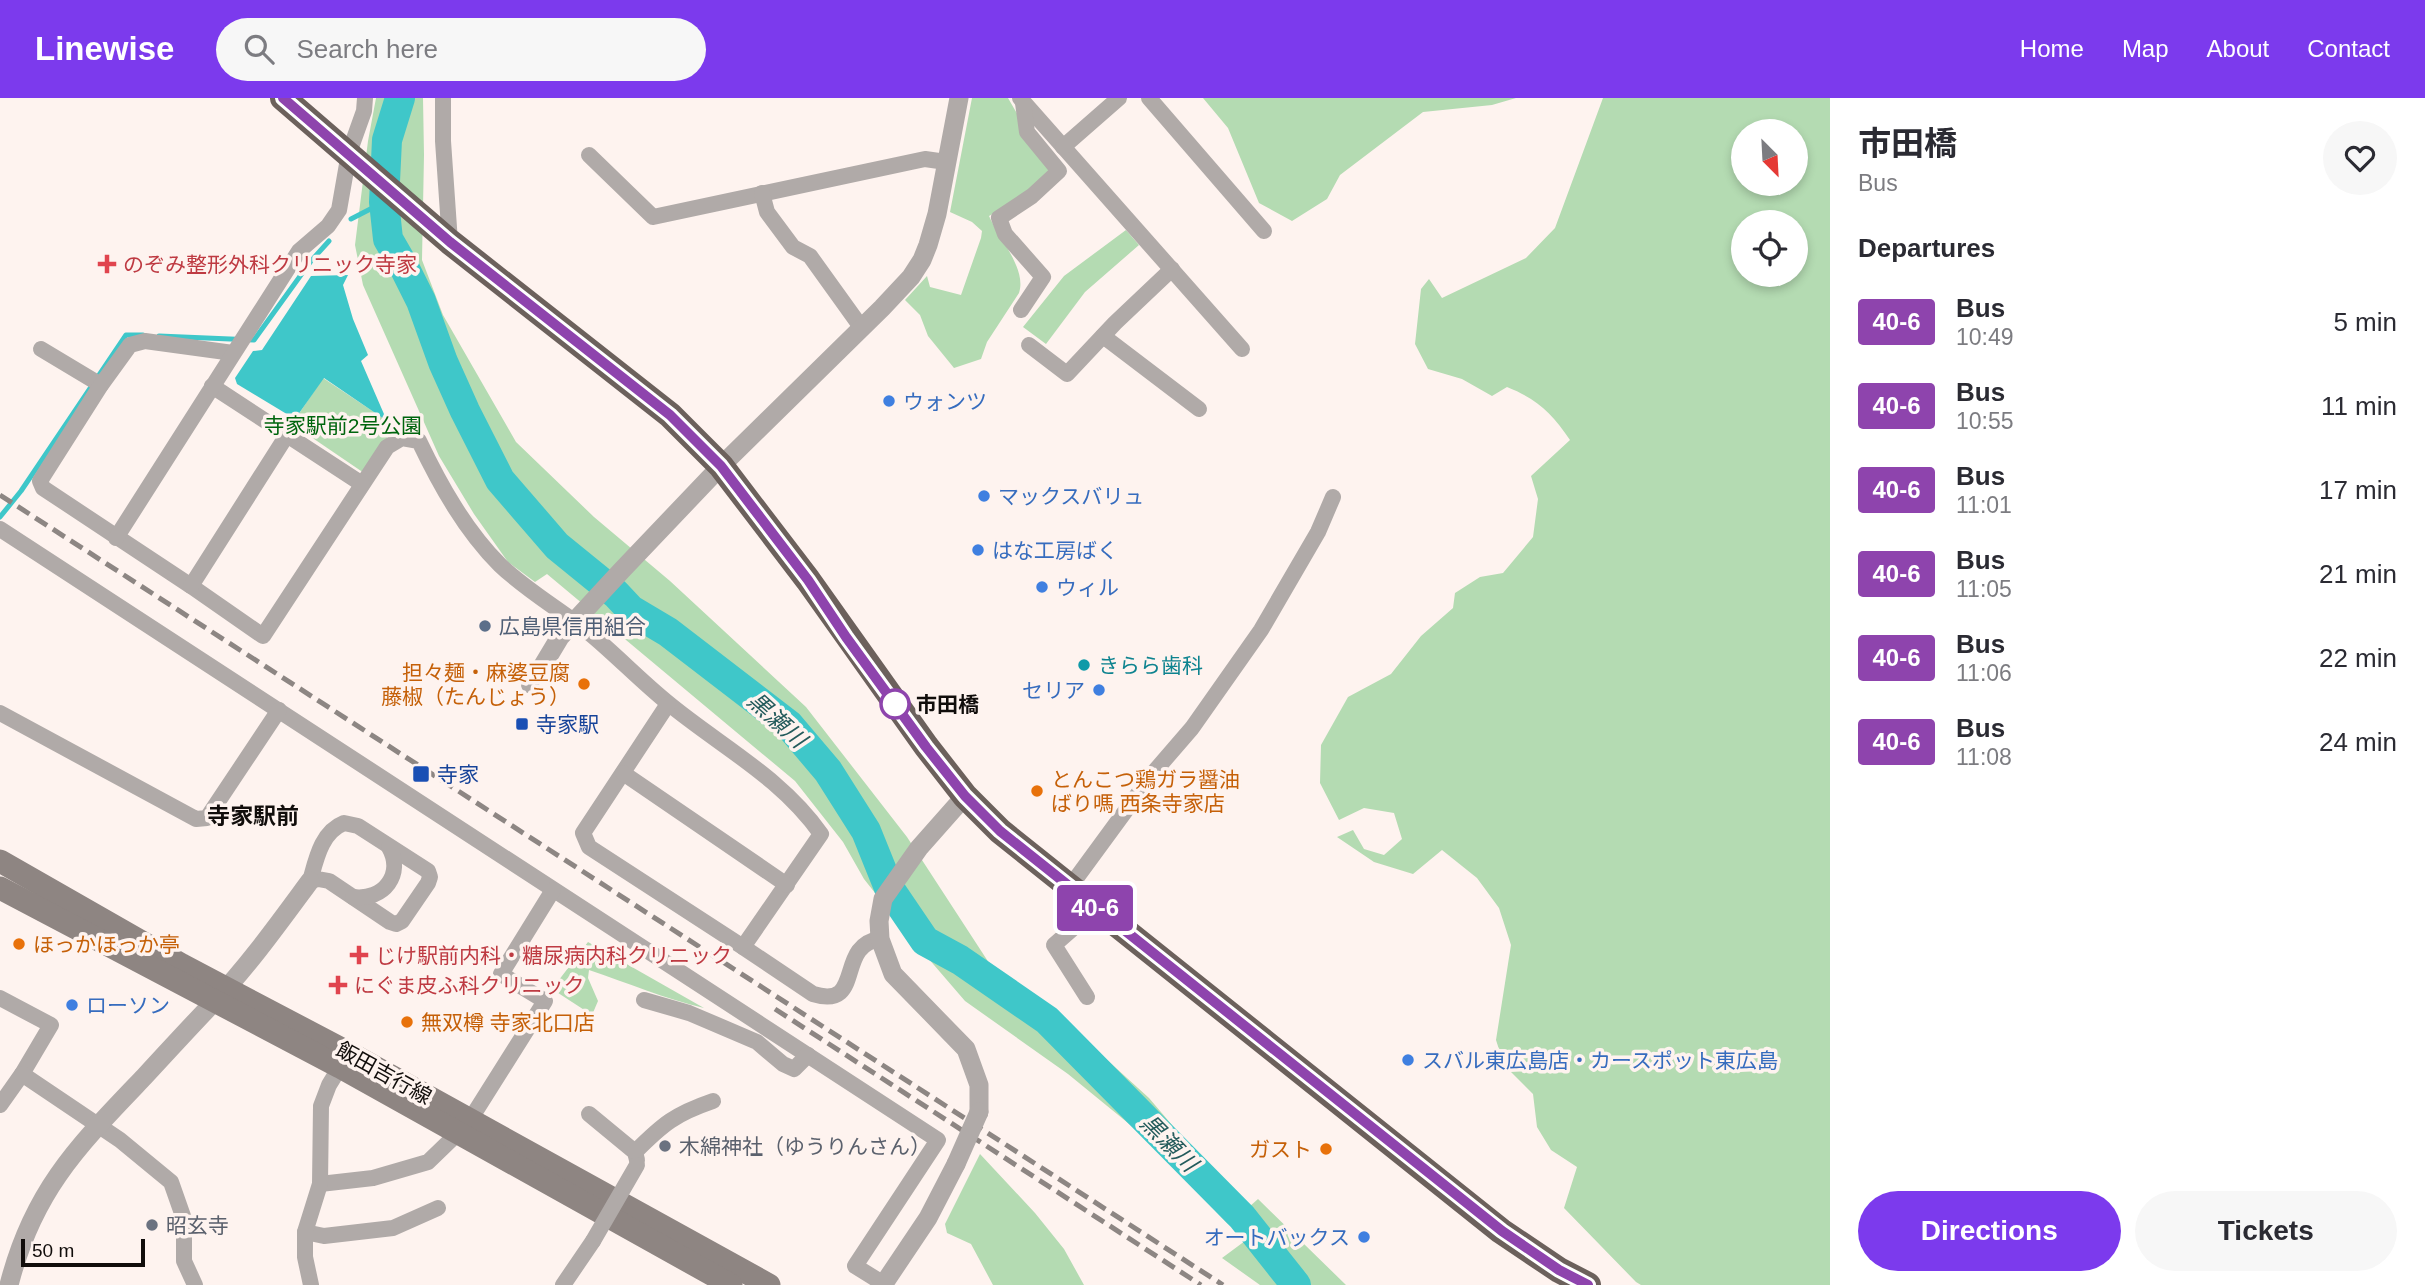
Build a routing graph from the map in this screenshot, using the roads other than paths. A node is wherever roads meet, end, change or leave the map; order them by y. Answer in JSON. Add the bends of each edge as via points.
{"nodes":[{"id":1,"x":283,"y":98,"type":"edge"},
{"id":2,"x":365,"y":98,"type":"edge"},
{"id":3,"x":443,"y":98,"type":"edge"},
{"id":4,"x":959,"y":98,"type":"edge"},
{"id":5,"x":1119,"y":98,"type":"edge"},
{"id":6,"x":1149,"y":98,"type":"edge"},
{"id":7,"x":1022,"y":100,"type":"edge"},
{"id":8,"x":1063,"y":147,"type":"junction"},
{"id":9,"x":589,"y":155,"type":"dead end"},
{"id":10,"x":353,"y":157,"type":"junction"},
{"id":11,"x":946,"y":162,"type":"junction"},
{"id":12,"x":762,"y":193,"type":"junction"},
{"id":13,"x":1264,"y":231,"type":"dead end"},
{"id":14,"x":450,"y":242,"type":"junction"},
{"id":15,"x":1172,"y":269,"type":"junction"},
{"id":16,"x":1021,"y":310,"type":"dead end"},
{"id":17,"x":861,"y":327,"type":"junction"},
{"id":18,"x":1103,"y":336,"type":"junction"},
{"id":19,"x":1029,"y":345,"type":"dead end"},
{"id":20,"x":41,"y":349,"type":"dead end"},
{"id":21,"x":1242,"y":349,"type":"dead end"},
{"id":22,"x":233,"y":353,"type":"junction"},
{"id":23,"x":100,"y":385,"type":"junction"},
{"id":24,"x":212,"y":386,"type":"junction"},
{"id":25,"x":1199,"y":409,"type":"dead end"},
{"id":26,"x":287,"y":435,"type":"junction"},
{"id":27,"x":721,"y":466,"type":"junction"},
{"id":28,"x":362,"y":484,"type":"junction"},
{"id":29,"x":1334,"y":497,"type":"dead end"},
{"id":30,"x":0,"y":529,"type":"edge"},
{"id":31,"x":116,"y":538,"type":"junction"},
{"id":32,"x":191,"y":586,"type":"junction"},
{"id":33,"x":577,"y":618,"type":"junction"},
{"id":34,"x":542,"y":667,"type":"joint"},
{"id":35,"x":529,"y":685,"type":"dead end"},
{"id":36,"x":668,"y":704,"type":"junction"},
{"id":37,"x":278,"y":710,"type":"junction"},
{"id":38,"x":0,"y":713,"type":"edge"},
{"id":39,"x":623,"y":773,"type":"junction"},
{"id":40,"x":965,"y":796,"type":"junction"},
{"id":41,"x":388,"y":847,"type":"junction"},
{"id":42,"x":0,"y":861,"type":"edge"},
{"id":43,"x":310,"y":881,"type":"junction"},
{"id":44,"x":787,"y":885,"type":"junction"},
{"id":45,"x":0,"y":888,"type":"edge"},
{"id":46,"x":1069,"y":888,"type":"junction"},
{"id":47,"x":553,"y":890,"type":"junction"},
{"id":48,"x":353,"y":897,"type":"junction"},
{"id":49,"x":1096,"y":909,"type":"junction"},
{"id":50,"x":880,"y":939,"type":"junction"},
{"id":51,"x":743,"y":947,"type":"junction"},
{"id":52,"x":220,"y":995,"type":"junction"},
{"id":53,"x":1087,"y":997,"type":"dead end"},
{"id":54,"x":0,"y":998,"type":"edge"},
{"id":55,"x":644,"y":1000,"type":"dead end"},
{"id":56,"x":808,"y":1055,"type":"junction"},
{"id":57,"x":341,"y":1067,"type":"junction"},
{"id":58,"x":22,"y":1074,"type":"junction"},
{"id":59,"x":713,"y":1101,"type":"dead end"},
{"id":60,"x":0,"y":1105,"type":"edge"},
{"id":61,"x":589,"y":1114,"type":"dead end"},
{"id":62,"x":98,"y":1124,"type":"junction"},
{"id":63,"x":464,"y":1126,"type":"junction"},
{"id":64,"x":636,"y":1158,"type":"junction"},
{"id":65,"x":320,"y":1184,"type":"junction"},
{"id":66,"x":438,"y":1208,"type":"dead end"},
{"id":67,"x":305,"y":1232,"type":"junction"},
{"id":68,"x":9,"y":1285,"type":"edge"},
{"id":69,"x":195,"y":1285,"type":"edge"},
{"id":70,"x":312,"y":1285,"type":"edge"},
{"id":71,"x":563,"y":1285,"type":"edge"},
{"id":72,"x":731,"y":1285,"type":"edge"},
{"id":73,"x":768,"y":1285,"type":"edge"},
{"id":74,"x":884,"y":1285,"type":"edge"},
{"id":75,"x":1588,"y":1285,"type":"edge"}],
"edges":[{"from":1,"to":10,"type":"highway"},
{"from":2,"to":10,"type":"street"},
{"from":3,"to":14,"type":"street"},
{"from":4,"to":11,"type":"street"},
{"from":5,"to":8,"type":"street"},
{"from":6,"to":13,"type":"street"},
{"from":7,"to":8,"type":"street"},
{"from":7,"to":16,"type":"street","via":[[1027,132],[1059,171],[999,218],[1005,234],[1043,277]]},
{"from":8,"to":15,"type":"street"},
{"from":9,"to":12,"type":"street","via":[[653,217]]},
{"from":10,"to":14,"type":"highway"},
{"from":10,"to":22,"type":"street","via":[[339,210],[299,251]]},
{"from":11,"to":12,"type":"street","via":[[925,159]]},
{"from":11,"to":17,"type":"street","via":[[937,214],[922,260]]},
{"from":12,"to":17,"type":"street","via":[[767,212],[793,247],[810,256]]},
{"from":14,"to":27,"type":"highway","via":[[670,415]]},
{"from":15,"to":18,"type":"street"},
{"from":15,"to":21,"type":"street"},
{"from":17,"to":27,"type":"street"},
{"from":18,"to":19,"type":"street","via":[[1067,374]]},
{"from":18,"to":25,"type":"street"},
{"from":20,"to":23,"type":"street"},
{"from":22,"to":23,"type":"street","via":[[137,342]]},
{"from":22,"to":24,"type":"street"},
{"from":23,"to":31,"type":"street","via":[[40,481],[43,488]]},
{"from":24,"to":26,"type":"street"},
{"from":24,"to":31,"type":"street"},
{"from":26,"to":28,"type":"street"},
{"from":26,"to":32,"type":"street"},
{"from":27,"to":33,"type":"street"},
{"from":27,"to":40,"type":"highway"},
{"from":28,"to":32,"type":"street","via":[[262,636]]},
{"from":28,"to":33,"type":"street","via":[[391,443],[408,438],[419,441],[449,498],[501,566]]},
{"from":29,"to":46,"type":"street","via":[[1261,630]]},
{"from":30,"to":37,"type":"street"},
{"from":31,"to":32,"type":"street"},
{"from":33,"to":34,"type":"street"},
{"from":33,"to":36,"type":"street"},
{"from":34,"to":35,"type":"street"},
{"from":36,"to":39,"type":"street"},
{"from":36,"to":44,"type":"street","via":[[741,755],[804,811],[821,834]]},
{"from":37,"to":38,"type":"street","via":[[207,818],[196,819]]},
{"from":37,"to":47,"type":"street"},
{"from":39,"to":44,"type":"street"},
{"from":39,"to":51,"type":"street","via":[[583,833],[589,847]]},
{"from":40,"to":46,"type":"highway"},
{"from":40,"to":50,"type":"street","via":[[919,848],[883,899]]},
{"from":41,"to":43,"type":"street","via":[[351,823],[337,826],[318,852]]},
{"from":41,"to":48,"type":"street","via":[[395,867],[391,881],[375,896]]},
{"from":41,"to":48,"type":"street","via":[[426,869],[430,877],[404,919],[393,923]]},
{"from":42,"to":52,"type":"main road","name":"飯田吉行線"},
{"from":43,"to":48,"type":"street","via":[[326,879]]},
{"from":43,"to":52,"type":"street"},
{"from":44,"to":51,"type":"street"},
{"from":45,"to":52,"type":"main road","name":"飯田吉行線"},
{"from":46,"to":49,"type":"highway"},
{"from":47,"to":56,"type":"street"},
{"from":47,"to":63,"type":"street","via":[[501,974],[545,1001]]},
{"from":49,"to":53,"type":"street","via":[[1054,945]]},
{"from":49,"to":75,"type":"highway","via":[[1502,1231]]},
{"from":50,"to":51,"type":"street","via":[[857,950],[848,982],[827,996],[813,994]]},
{"from":50,"to":74,"type":"street","bridge":true,"via":[[893,974],[966,1049],[979,1085],[979,1112],[956,1164],[928,1218]]},
{"from":52,"to":57,"type":"main road","name":"飯田吉行線"},
{"from":52,"to":62,"type":"street"},
{"from":52,"to":63,"type":"main road","name":"飯田吉行線","via":[[351,1054]]},
{"from":54,"to":58,"type":"street","via":[[51,1025]]},
{"from":55,"to":56,"type":"street","via":[[757,1042],[794,1069]]},
{"from":56,"to":74,"type":"street","via":[[938,1140],[856,1266]]},
{"from":57,"to":63,"type":"main road","name":"飯田吉行線"},
{"from":57,"to":65,"type":"street","via":[[321,1105]]},
{"from":58,"to":60,"type":"street"},
{"from":58,"to":62,"type":"street"},
{"from":59,"to":64,"type":"street","via":[[684,1111],[657,1130]]},
{"from":61,"to":64,"type":"street"},
{"from":62,"to":68,"type":"street","via":[[47,1190],[23,1240]]},
{"from":62,"to":69,"type":"street","via":[[171,1182],[184,1219],[184,1261]]},
{"from":63,"to":65,"type":"street","via":[[428,1162],[373,1178]]},
{"from":63,"to":72,"type":"main road","name":"飯田吉行線"},
{"from":63,"to":73,"type":"main road","name":"飯田吉行線"},
{"from":64,"to":71,"type":"street","bridge":true,"via":[[593,1241]]},
{"from":65,"to":67,"type":"street"},
{"from":66,"to":67,"type":"street","via":[[393,1228],[324,1236]]},
{"from":67,"to":70,"type":"street"}]}
